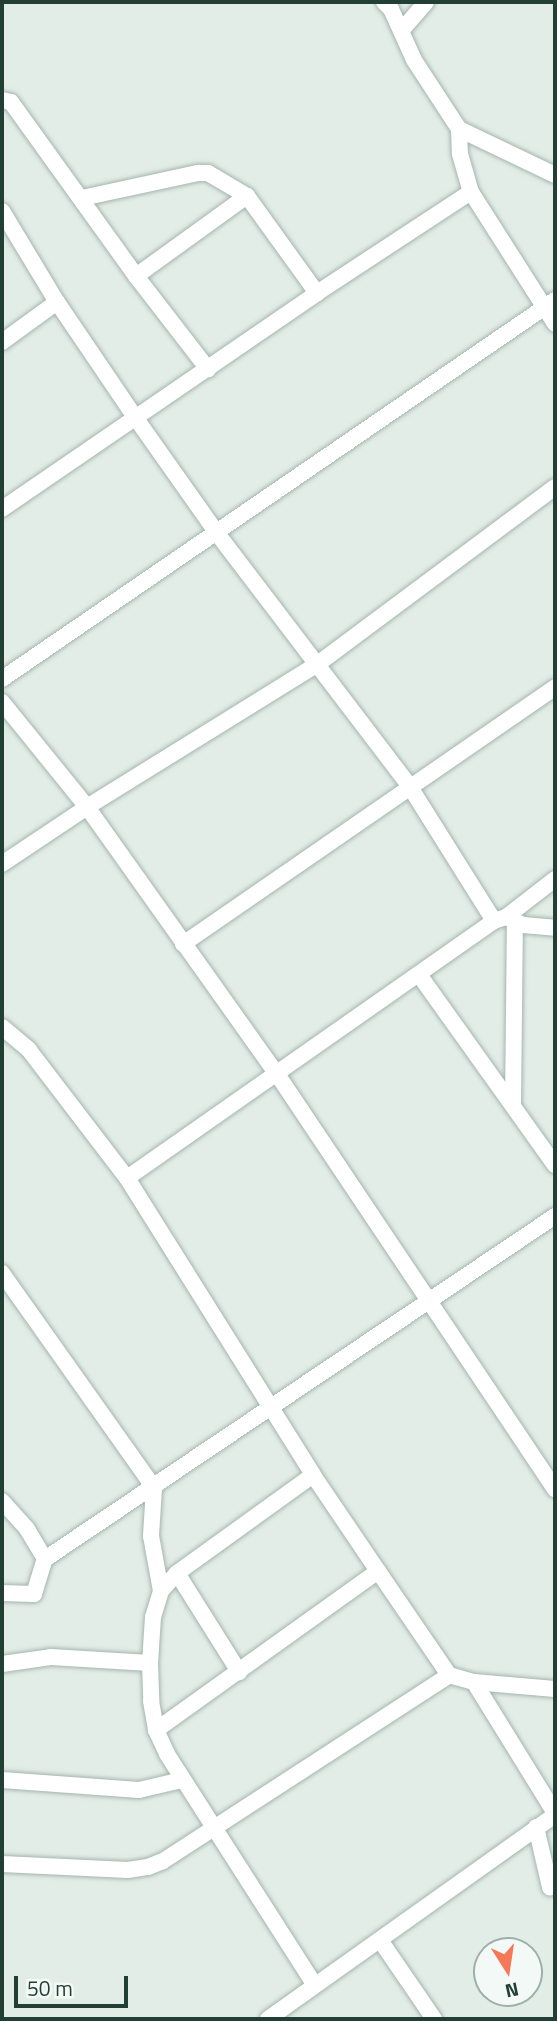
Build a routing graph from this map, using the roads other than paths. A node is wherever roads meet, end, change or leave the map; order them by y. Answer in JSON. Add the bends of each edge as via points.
{"nodes":[{"id":1,"x":384,"y":2,"type":"edge"},
{"id":2,"x":426,"y":2,"type":"edge"},
{"id":3,"x":401,"y":31,"type":"junction"},
{"id":4,"x":2,"y":100,"type":"edge"},
{"id":5,"x":459,"y":128,"type":"junction"},
{"id":6,"x":555,"y":175,"type":"edge"},
{"id":7,"x":471,"y":192,"type":"junction"},
{"id":8,"x":247,"y":196,"type":"junction"},
{"id":9,"x":82,"y":198,"type":"junction"},
{"id":10,"x":2,"y":211,"type":"edge"},
{"id":11,"x":136,"y":276,"type":"junction"},
{"id":12,"x":317,"y":293,"type":"junction"},
{"id":13,"x":57,"y":302,"type":"junction"},
{"id":14,"x":550,"y":304,"type":"edge"},
{"id":15,"x":555,"y":324,"type":"edge"},
{"id":16,"x":2,"y":342,"type":"edge"},
{"id":17,"x":208,"y":369,"type":"junction"},
{"id":18,"x":135,"y":418,"type":"junction"},
{"id":19,"x":555,"y":487,"type":"edge"},
{"id":20,"x":2,"y":509,"type":"edge"},
{"id":21,"x":216,"y":531,"type":"junction"},
{"id":22,"x":318,"y":663,"type":"junction"},
{"id":23,"x":2,"y":679,"type":"edge"},
{"id":24,"x":555,"y":687,"type":"edge"},
{"id":25,"x":2,"y":702,"type":"edge"},
{"id":26,"x":410,"y":788,"type":"junction"},
{"id":27,"x":87,"y":807,"type":"junction"},
{"id":28,"x":2,"y":864,"type":"edge"},
{"id":29,"x":555,"y":879,"type":"edge"},
{"id":30,"x":505,"y":920,"type":"junction"},
{"id":31,"x":555,"y":928,"type":"edge"},
{"id":32,"x":183,"y":944,"type":"junction"},
{"id":33,"x":420,"y":976,"type":"junction"},
{"id":34,"x":2,"y":1027,"type":"edge"},
{"id":35,"x":277,"y":1074,"type":"junction"},
{"id":36,"x":513,"y":1105,"type":"junction"},
{"id":37,"x":555,"y":1165,"type":"edge"},
{"id":38,"x":127,"y":1178,"type":"junction"},
{"id":39,"x":555,"y":1216,"type":"edge"},
{"id":40,"x":2,"y":1273,"type":"edge"},
{"id":41,"x":428,"y":1303,"type":"junction"},
{"id":42,"x":272,"y":1408,"type":"junction"},
{"id":43,"x":313,"y":1475,"type":"junction"},
{"id":44,"x":154,"y":1488,"type":"junction"},
{"id":45,"x":555,"y":1489,"type":"edge"},
{"id":46,"x":2,"y":1501,"type":"edge"},
{"id":47,"x":45,"y":1559,"type":"junction"},
{"id":48,"x":378,"y":1572,"type":"junction"},
{"id":49,"x":177,"y":1573,"type":"junction"},
{"id":50,"x":161,"y":1591,"type":"junction"},
{"id":51,"x":2,"y":1593,"type":"edge"},
{"id":52,"x":150,"y":1663,"type":"junction"},
{"id":53,"x":2,"y":1664,"type":"edge"},
{"id":54,"x":239,"y":1672,"type":"junction"},
{"id":55,"x":449,"y":1675,"type":"junction"},
{"id":56,"x":474,"y":1682,"type":"junction"},
{"id":57,"x":555,"y":1689,"type":"edge"},
{"id":58,"x":156,"y":1730,"type":"junction"},
{"id":59,"x":2,"y":1780,"type":"edge"},
{"id":60,"x":182,"y":1780,"type":"junction"},
{"id":61,"x":555,"y":1814,"type":"edge"},
{"id":62,"x":216,"y":1827,"type":"junction"},
{"id":63,"x":536,"y":1827,"type":"junction"},
{"id":64,"x":2,"y":1864,"type":"edge"},
{"id":65,"x":555,"y":1887,"type":"edge"},
{"id":66,"x":380,"y":1940,"type":"junction"},
{"id":67,"x":315,"y":1985,"type":"junction"},
{"id":68,"x":268,"y":2019,"type":"edge"},
{"id":69,"x":434,"y":2019,"type":"edge"}],
"edges":[{"from":1,"to":3,"type":"street"},
{"from":2,"to":3,"type":"street"},
{"from":3,"to":5,"type":"street","via":[[414,60]]},
{"from":4,"to":9,"type":"street","via":[[11,102]]},
{"from":5,"to":6,"type":"street"},
{"from":5,"to":7,"type":"street","via":[[460,154]]},
{"from":7,"to":12,"type":"street"},
{"from":7,"to":14,"type":"street"},
{"from":8,"to":9,"type":"street","via":[[217,177],[198,173]]},
{"from":8,"to":11,"type":"street"},
{"from":8,"to":12,"type":"street"},
{"from":9,"to":11,"type":"street"},
{"from":10,"to":13,"type":"street"},
{"from":11,"to":17,"type":"street"},
{"from":12,"to":17,"type":"street"},
{"from":13,"to":16,"type":"street"},
{"from":13,"to":18,"type":"street"},
{"from":14,"to":15,"type":"street"},
{"from":14,"to":21,"type":"street"},
{"from":17,"to":18,"type":"street"},
{"from":18,"to":20,"type":"street"},
{"from":18,"to":21,"type":"street"},
{"from":19,"to":22,"type":"street"},
{"from":21,"to":22,"type":"street"},
{"from":21,"to":23,"type":"street"},
{"from":22,"to":26,"type":"street"},
{"from":22,"to":27,"type":"street"},
{"from":24,"to":26,"type":"street"},
{"from":25,"to":27,"type":"street"},
{"from":26,"to":30,"type":"street"},
{"from":26,"to":32,"type":"street"},
{"from":27,"to":28,"type":"street"},
{"from":27,"to":32,"type":"street"},
{"from":29,"to":30,"type":"street"},
{"from":30,"to":31,"type":"street"},
{"from":30,"to":33,"type":"street"},
{"from":30,"to":36,"type":"street"},
{"from":32,"to":35,"type":"street"},
{"from":33,"to":35,"type":"street"},
{"from":33,"to":36,"type":"street"},
{"from":34,"to":38,"type":"street","via":[[29,1049]]},
{"from":35,"to":38,"type":"street"},
{"from":35,"to":41,"type":"street"},
{"from":36,"to":37,"type":"street"},
{"from":38,"to":42,"type":"street"},
{"from":39,"to":41,"type":"street"},
{"from":40,"to":44,"type":"street"},
{"from":41,"to":42,"type":"street"},
{"from":41,"to":45,"type":"street"},
{"from":42,"to":43,"type":"street"},
{"from":42,"to":44,"type":"street"},
{"from":43,"to":48,"type":"street"},
{"from":43,"to":49,"type":"street"},
{"from":44,"to":47,"type":"street"},
{"from":44,"to":50,"type":"street","via":[[151,1536]]},
{"from":46,"to":47,"type":"street"},
{"from":47,"to":51,"type":"street","via":[[34,1594]]},
{"from":48,"to":54,"type":"street"},
{"from":48,"to":55,"type":"street"},
{"from":49,"to":50,"type":"street"},
{"from":49,"to":54,"type":"street"},
{"from":50,"to":52,"type":"street","via":[[153,1617]]},
{"from":52,"to":53,"type":"street","via":[[51,1657]]},
{"from":52,"to":58,"type":"street"},
{"from":54,"to":58,"type":"street"},
{"from":55,"to":56,"type":"street"},
{"from":55,"to":62,"type":"street"},
{"from":56,"to":57,"type":"street"},
{"from":56,"to":61,"type":"street"},
{"from":58,"to":60,"type":"street"},
{"from":59,"to":60,"type":"street","via":[[139,1790]]},
{"from":60,"to":62,"type":"street"},
{"from":61,"to":63,"type":"street"},
{"from":62,"to":64,"type":"street","via":[[148,1867]]},
{"from":62,"to":67,"type":"street"},
{"from":63,"to":65,"type":"street","via":[[550,1887]]},
{"from":63,"to":66,"type":"street"},
{"from":66,"to":67,"type":"street"},
{"from":66,"to":69,"type":"street"},
{"from":67,"to":68,"type":"street"}]}
